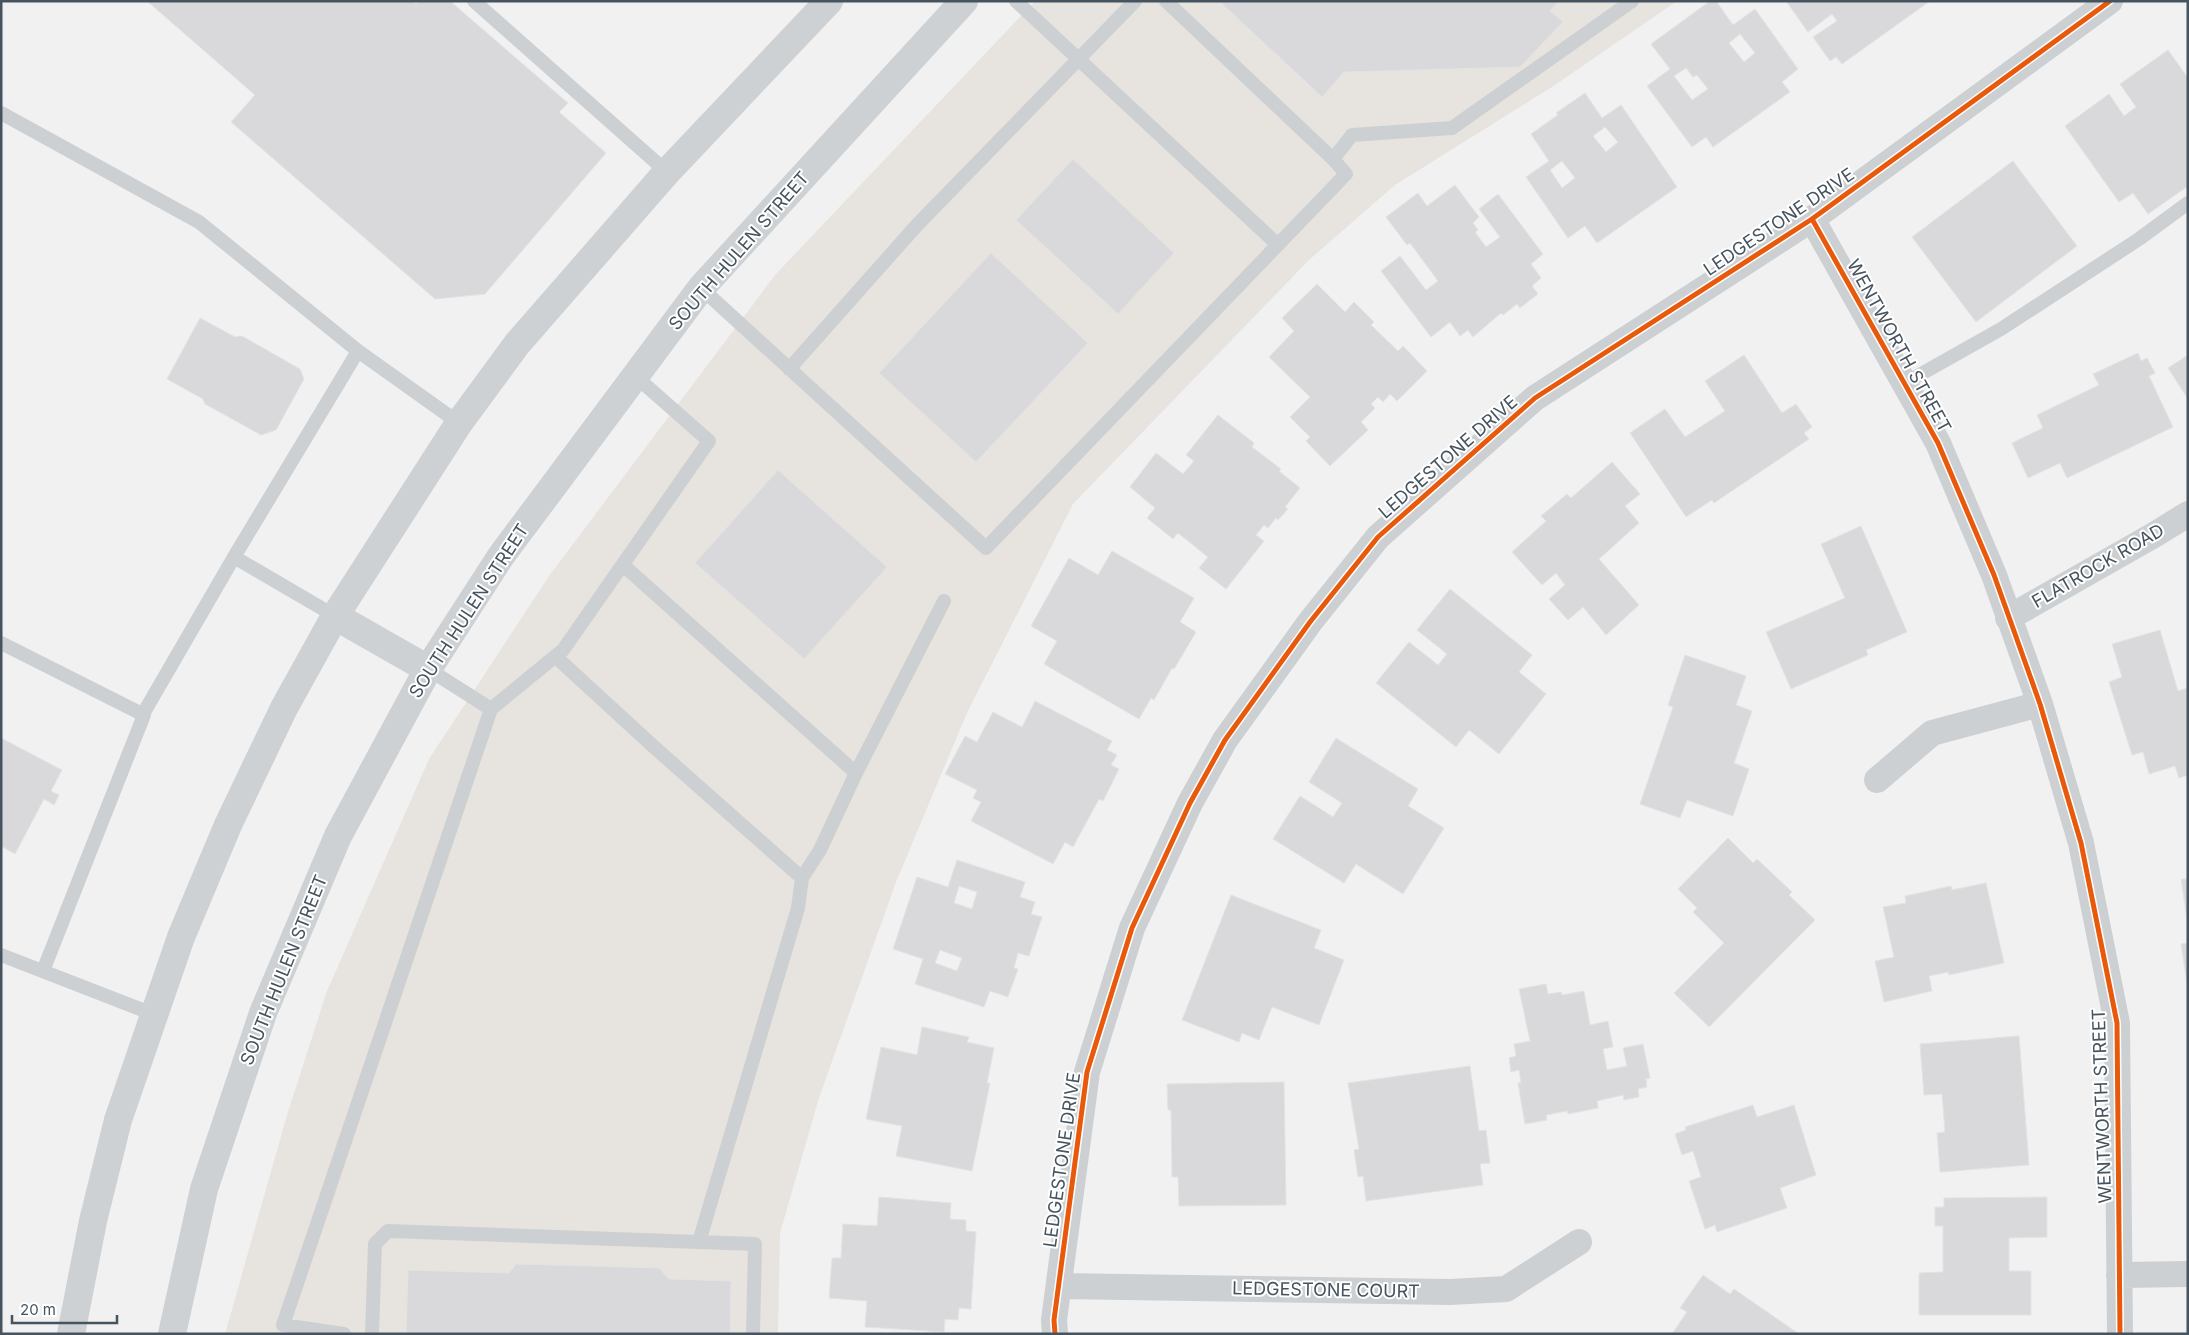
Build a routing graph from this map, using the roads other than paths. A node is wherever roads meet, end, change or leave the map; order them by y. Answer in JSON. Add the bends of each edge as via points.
{"nodes":[{"id":1,"x":474,"y":1,"type":"edge"},
{"id":2,"x":829,"y":1,"type":"edge"},
{"id":3,"x":964,"y":1,"type":"edge"},
{"id":4,"x":1016,"y":1,"type":"edge"},
{"id":5,"x":1134,"y":1,"type":"edge"},
{"id":6,"x":1166,"y":1,"type":"edge"},
{"id":7,"x":1632,"y":1,"type":"edge"},
{"id":8,"x":2110,"y":1,"type":"edge"},
{"id":9,"x":1078,"y":60,"type":"junction"},
{"id":10,"x":1,"y":113,"type":"edge"},
{"id":11,"x":1333,"y":159,"type":"junction"},
{"id":12,"x":667,"y":172,"type":"junction"},
{"id":13,"x":2188,"y":203,"type":"edge"},
{"id":14,"x":1812,"y":219,"type":"junction"},
{"id":15,"x":1277,"y":244,"type":"junction"},
{"id":16,"x":701,"y":288,"type":"junction"},
{"id":17,"x":358,"y":351,"type":"junction"},
{"id":18,"x":789,"y":369,"type":"junction"},
{"id":19,"x":634,"y":375,"type":"junction"},
{"id":20,"x":1904,"y":383,"type":"junction"},
{"id":21,"x":459,"y":423,"type":"junction"},
{"id":22,"x":2188,"y":514,"type":"edge"},
{"id":23,"x":234,"y":557,"type":"junction"},
{"id":24,"x":622,"y":566,"type":"junction"},
{"id":25,"x":944,"y":601,"type":"dead end"},
{"id":26,"x":336,"y":616,"type":"junction"},
{"id":27,"x":2008,"y":618,"type":"junction"},
{"id":28,"x":1,"y":643,"type":"edge"},
{"id":29,"x":556,"y":657,"type":"junction"},
{"id":30,"x":428,"y":669,"type":"junction"},
{"id":31,"x":2040,"y":704,"type":"junction"},
{"id":32,"x":490,"y":709,"type":"junction"},
{"id":33,"x":143,"y":714,"type":"junction"},
{"id":34,"x":856,"y":773,"type":"junction"},
{"id":35,"x":1877,"y":780,"type":"dead end"},
{"id":36,"x":802,"y":878,"type":"junction"},
{"id":37,"x":1,"y":955,"type":"edge"},
{"id":38,"x":43,"y":971,"type":"junction"},
{"id":39,"x":153,"y":1014,"type":"junction"},
{"id":40,"x":699,"y":1242,"type":"junction"},
{"id":41,"x":1579,"y":1242,"type":"dead end"},
{"id":42,"x":2188,"y":1274,"type":"edge"},
{"id":43,"x":2120,"y":1275,"type":"junction"},
{"id":44,"x":1059,"y":1286,"type":"junction"},
{"id":45,"x":71,"y":1334,"type":"edge"},
{"id":46,"x":172,"y":1334,"type":"edge"},
{"id":47,"x":344,"y":1334,"type":"edge"},
{"id":48,"x":372,"y":1334,"type":"edge"},
{"id":49,"x":752,"y":1334,"type":"edge"},
{"id":50,"x":1055,"y":1334,"type":"edge"},
{"id":51,"x":2120,"y":1334,"type":"edge"}],
"edges":[{"from":1,"to":12,"type":"lane"},
{"from":2,"to":12,"type":"main road"},
{"from":3,"to":16,"type":"main road","name":"SOUTH HULEN STREET"},
{"from":4,"to":9,"type":"lane"},
{"from":5,"to":9,"type":"lane"},
{"from":6,"to":11,"type":"lane"},
{"from":7,"to":11,"type":"lane","via":[[1452,128],[1352,135]]},
{"from":8,"to":14,"type":"street","name":"LEDGESTONE DRIVE"},
{"from":9,"to":15,"type":"lane"},
{"from":9,"to":18,"type":"lane","via":[[917,226]]},
{"from":10,"to":17,"type":"lane","via":[[200,222]]},
{"from":11,"to":15,"type":"lane","via":[[1346,174]]},
{"from":12,"to":21,"type":"main road","via":[[517,344]]},
{"from":13,"to":20,"type":"lane","via":[[2001,329]]},
{"from":14,"to":20,"type":"street","name":"WENTWORTH STREET"},
{"from":14,"to":44,"type":"street","name":"LEDGESTONE DRIVE","via":[[1535,398],[1378,537],[1310,622],[1225,740],[1190,803],[1132,928],[1087,1072]]},
{"from":15,"to":18,"type":"lane","via":[[986,548]]},
{"from":16,"to":18,"type":"lane"},
{"from":16,"to":19,"type":"main road","name":"SOUTH HULEN STREET"},
{"from":17,"to":21,"type":"lane"},
{"from":17,"to":23,"type":"lane"},
{"from":19,"to":24,"type":"lane","via":[[709,441]]},
{"from":19,"to":30,"type":"main road","name":"SOUTH HULEN STREET","via":[[501,556]]},
{"from":20,"to":27,"type":"street","name":"WENTWORTH STREET","via":[[1938,443],[1994,575]]},
{"from":21,"to":26,"type":"main road"},
{"from":22,"to":27,"type":"street","name":"FLATROCK ROAD"},
{"from":23,"to":26,"type":"lane"},
{"from":23,"to":33,"type":"lane"},
{"from":24,"to":29,"type":"lane"},
{"from":24,"to":34,"type":"lane"},
{"from":25,"to":34,"type":"lane"},
{"from":26,"to":30,"type":"main road"},
{"from":26,"to":39,"type":"main road","via":[[284,708],[228,826]]},
{"from":27,"to":31,"type":"street","name":"WENTWORTH STREET"},
{"from":28,"to":33,"type":"lane"},
{"from":29,"to":32,"type":"lane"},
{"from":29,"to":36,"type":"lane"},
{"from":30,"to":32,"type":"lane"},
{"from":30,"to":46,"type":"main road","name":"SOUTH HULEN STREET","via":[[338,836],[263,1014],[204,1189]]},
{"from":31,"to":35,"type":"street","via":[[1932,733]]},
{"from":31,"to":43,"type":"street","name":"WENTWORTH STREET","via":[[2081,844],[2116,1023]]},
{"from":32,"to":47,"type":"lane","via":[[283,1324]]},
{"from":33,"to":38,"type":"lane"},
{"from":34,"to":36,"type":"lane","via":[[820,850]]},
{"from":36,"to":40,"type":"lane","via":[[798,908]]},
{"from":37,"to":38,"type":"lane"},
{"from":38,"to":39,"type":"lane"},
{"from":39,"to":45,"type":"main road","via":[[118,1120]]},
{"from":40,"to":48,"type":"lane","via":[[388,1230],[375,1244]]},
{"from":40,"to":49,"type":"lane","via":[[755,1244]]},
{"from":41,"to":44,"type":"street","name":"LEDGESTONE COURT","via":[[1506,1289],[1450,1292]]},
{"from":42,"to":43,"type":"street"},
{"from":43,"to":51,"type":"street","name":"WENTWORTH STREET"},
{"from":44,"to":50,"type":"street","name":"LEDGESTONE DRIVE"}]}
